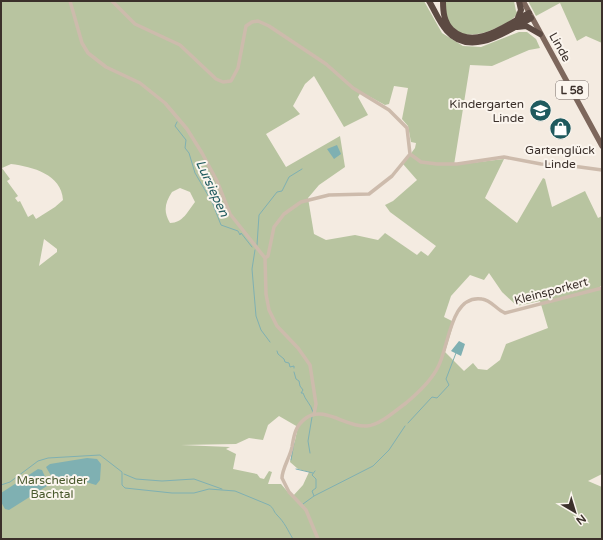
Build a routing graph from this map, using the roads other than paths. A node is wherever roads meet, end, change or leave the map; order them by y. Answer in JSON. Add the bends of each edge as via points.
{"nodes":[{"id":1,"x":70,"y":1,"type":"edge"},
{"id":2,"x":112,"y":1,"type":"edge"},
{"id":3,"x":429,"y":1,"type":"edge"},
{"id":4,"x":443,"y":1,"type":"edge"},
{"id":5,"x":519,"y":1,"type":"edge"},
{"id":6,"x":523,"y":1,"type":"edge"},
{"id":7,"x":530,"y":15,"type":"junction"},
{"id":8,"x":517,"y":20,"type":"junction"},
{"id":9,"x":515,"y":27,"type":"junction"},
{"id":10,"x":540,"y":34,"type":"junction"},
{"id":11,"x":602,"y":146,"type":"edge"},
{"id":12,"x":410,"y":154,"type":"junction"},
{"id":13,"x":602,"y":170,"type":"edge"},
{"id":14,"x":265,"y":258,"type":"junction"},
{"id":15,"x":602,"y":288,"type":"edge"},
{"id":16,"x":314,"y":414,"type":"junction"},
{"id":17,"x":318,"y":539,"type":"edge"}],
"edges":[{"from":1,"to":14,"type":"street","via":[[88,53],[106,67],[140,83],[165,103],[187,129],[217,181],[230,214]]},
{"from":2,"to":12,"type":"street","via":[[135,24],[180,45],[220,81],[229,82],[234,78],[245,30],[249,24],[258,21],[269,26],[316,58],[353,88],[389,110],[407,128]]},
{"from":3,"to":9,"type":"highway","via":[[447,32],[461,41],[485,41]]},
{"from":4,"to":8,"type":"highway","via":[[448,25],[463,37],[486,36]]},
{"from":5,"to":8,"type":"highway","via":[[521,10]]},
{"from":6,"to":7,"type":"main road","name":"Linde","number":"L 58"},
{"from":7,"to":8,"type":"highway"},
{"from":7,"to":9,"type":"highway"},
{"from":7,"to":10,"type":"main road","name":"Linde","number":"L 58"},
{"from":9,"to":10,"type":"highway","via":[[526,26]]},
{"from":10,"to":11,"type":"main road","name":"Linde","number":"L 58"},
{"from":12,"to":13,"type":"street","via":[[421,162],[432,164],[457,164],[504,157],[541,164]]},
{"from":12,"to":14,"type":"street","via":[[392,176],[369,194],[329,195],[301,202],[280,218],[274,227],[268,256]]},
{"from":14,"to":16,"type":"street","via":[[266,294],[270,310],[277,326],[310,365],[316,404]]},
{"from":15,"to":16,"type":"street","name":"Kleinsporkert","via":[[505,313],[485,300],[468,301],[457,312],[438,367],[424,386],[400,407],[368,426]]},
{"from":16,"to":17,"type":"street","via":[[295,429],[289,458],[281,476],[289,492],[306,510]]}]}
